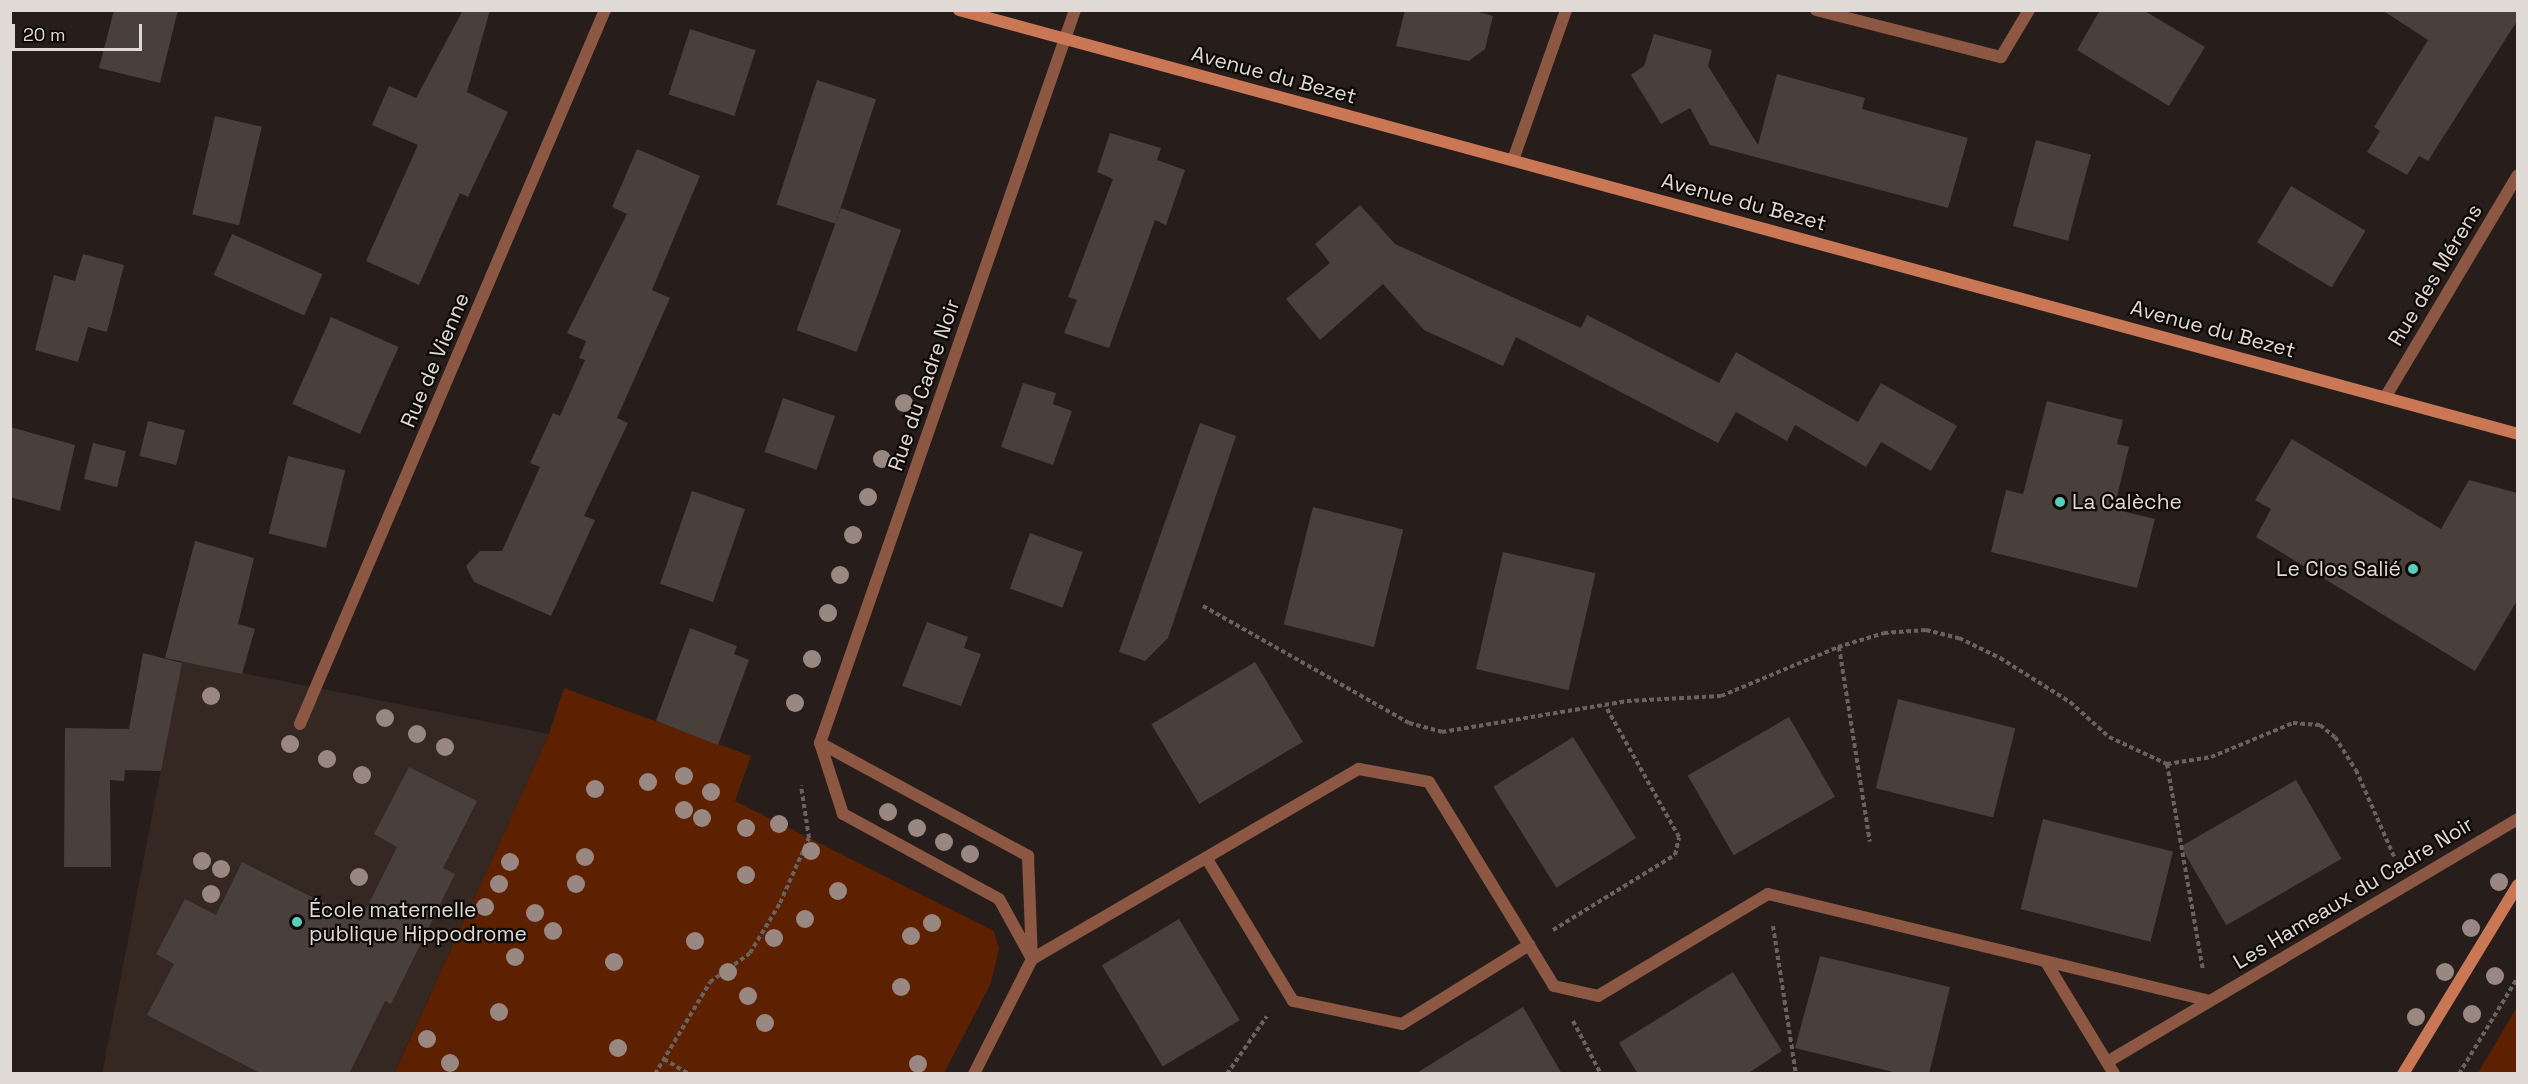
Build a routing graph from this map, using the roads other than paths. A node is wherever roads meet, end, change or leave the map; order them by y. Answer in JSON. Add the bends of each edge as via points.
{"nodes":[{"id":1,"x":605,"y":10,"type":"edge"},
{"id":2,"x":959,"y":10,"type":"edge"},
{"id":3,"x":1075,"y":10,"type":"edge"},
{"id":4,"x":1566,"y":10,"type":"edge"},
{"id":5,"x":1816,"y":10,"type":"edge"},
{"id":6,"x":2029,"y":10,"type":"edge"},
{"id":7,"x":1065,"y":39,"type":"junction"},
{"id":8,"x":1513,"y":160,"type":"junction"},
{"id":9,"x":2517,"y":175,"type":"edge"},
{"id":10,"x":2386,"y":396,"type":"junction"},
{"id":11,"x":2517,"y":434,"type":"edge"},
{"id":12,"x":300,"y":724,"type":"dead end"},
{"id":13,"x":820,"y":743,"type":"junction"},
{"id":14,"x":2517,"y":819,"type":"edge"},
{"id":15,"x":1207,"y":859,"type":"junction"},
{"id":16,"x":2517,"y":885,"type":"edge"},
{"id":17,"x":1529,"y":945,"type":"junction"},
{"id":18,"x":1032,"y":959,"type":"junction"},
{"id":19,"x":2046,"y":962,"type":"junction"},
{"id":20,"x":2209,"y":1001,"type":"junction"},
{"id":21,"x":2107,"y":1062,"type":"junction"},
{"id":22,"x":974,"y":1074,"type":"edge"},
{"id":23,"x":2114,"y":1074,"type":"edge"},
{"id":24,"x":2403,"y":1074,"type":"edge"}],
"edges":[{"from":1,"to":12,"type":"street","name":"Rue de Vienne"},
{"from":2,"to":7,"type":"street","name":"Avenue du Bezet"},
{"from":3,"to":7,"type":"street","name":"Rue du Cadre Noir"},
{"from":4,"to":8,"type":"street"},
{"from":5,"to":6,"type":"street","via":[[2001,57]]},
{"from":7,"to":8,"type":"street","name":"Avenue du Bezet"},
{"from":7,"to":13,"type":"street","name":"Rue du Cadre Noir"},
{"from":8,"to":10,"type":"street","name":"Avenue du Bezet"},
{"from":9,"to":10,"type":"street","name":"Rue des Mérens"},
{"from":10,"to":11,"type":"street","name":"Avenue du Bezet"},
{"from":13,"to":18,"type":"street","via":[[843,814],[999,899]]},
{"from":13,"to":18,"type":"street","via":[[1028,856]]},
{"from":14,"to":20,"type":"street","name":"Les Hameaux du Cadre Noir"},
{"from":15,"to":17,"type":"street","via":[[1293,1001],[1402,1024]]},
{"from":15,"to":17,"type":"street","via":[[1359,769],[1429,782]]},
{"from":15,"to":18,"type":"street"},
{"from":16,"to":24,"type":"street"},
{"from":17,"to":19,"type":"street","via":[[1554,986],[1598,996],[1768,894]]},
{"from":18,"to":22,"type":"street"},
{"from":19,"to":20,"type":"street"},
{"from":19,"to":21,"type":"street"},
{"from":20,"to":21,"type":"street","name":"Les Hameaux du Cadre Noir"},
{"from":21,"to":23,"type":"street"}]}
